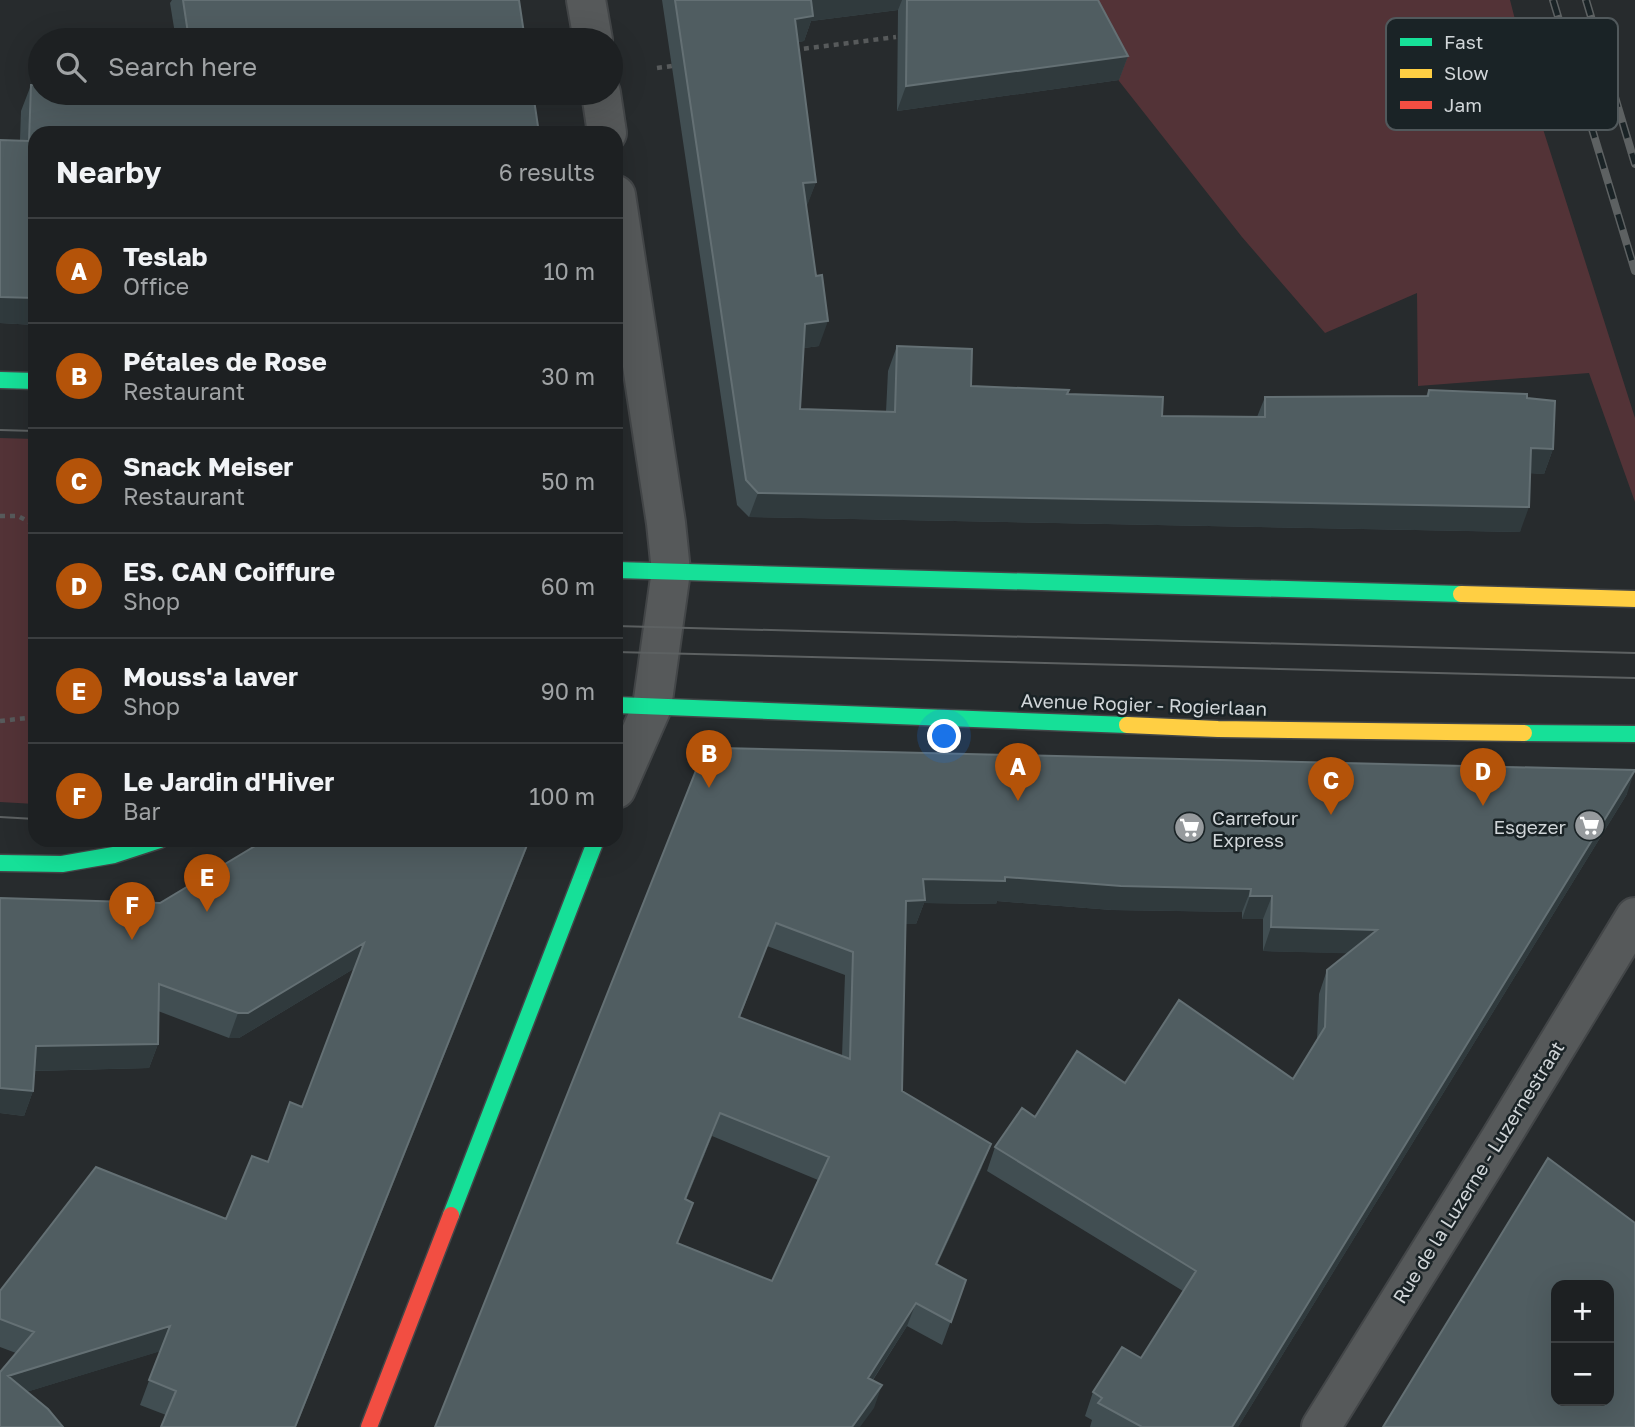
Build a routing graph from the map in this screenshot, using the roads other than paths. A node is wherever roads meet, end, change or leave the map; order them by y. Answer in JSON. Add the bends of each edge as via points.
{"nodes":[{"id":1,"x":586,"y":0,"type":"edge"},
{"id":2,"x":591,"y":28,"type":"edge"},
{"id":3,"x":603,"y":105,"type":"edge"},
{"id":4,"x":606,"y":126,"type":"edge"},
{"id":5,"x":623,"y":241,"type":"edge"},
{"id":6,"x":0,"y":380,"type":"edge"},
{"id":7,"x":28,"y":381,"type":"edge"},
{"id":8,"x":623,"y":570,"type":"edge"},
{"id":9,"x":671,"y":571,"type":"junction"},
{"id":10,"x":1635,"y":599,"type":"edge"},
{"id":11,"x":634,"y":706,"type":"edge"},
{"id":12,"x":1635,"y":734,"type":"edge"},
{"id":13,"x":623,"y":757,"type":"edge"},
{"id":14,"x":139,"y":847,"type":"edge"},
{"id":15,"x":593,"y":847,"type":"edge"},
{"id":16,"x":0,"y":863,"type":"edge"},
{"id":17,"x":1635,"y":917,"type":"edge"},
{"id":18,"x":369,"y":1427,"type":"edge"},
{"id":19,"x":1321,"y":1427,"type":"edge"}],
"edges":[{"from":1,"to":2,"type":"street"},
{"from":3,"to":4,"type":"street"},
{"from":5,"to":9,"type":"street"},
{"from":6,"to":7,"type":"street"},
{"from":8,"to":9,"type":"street"},
{"from":9,"to":10,"type":"street"},
{"from":9,"to":11,"type":"street"},
{"from":11,"to":12,"type":"street","name":"Avenue Rogier - Rogierlaan","via":[[1218,729]]},
{"from":11,"to":13,"type":"street"},
{"from":14,"to":16,"type":"street","via":[[62,864]]},
{"from":15,"to":18,"type":"street"},
{"from":17,"to":19,"type":"street","name":"Rue de la Luzerne - Luzernestraat"}]}
